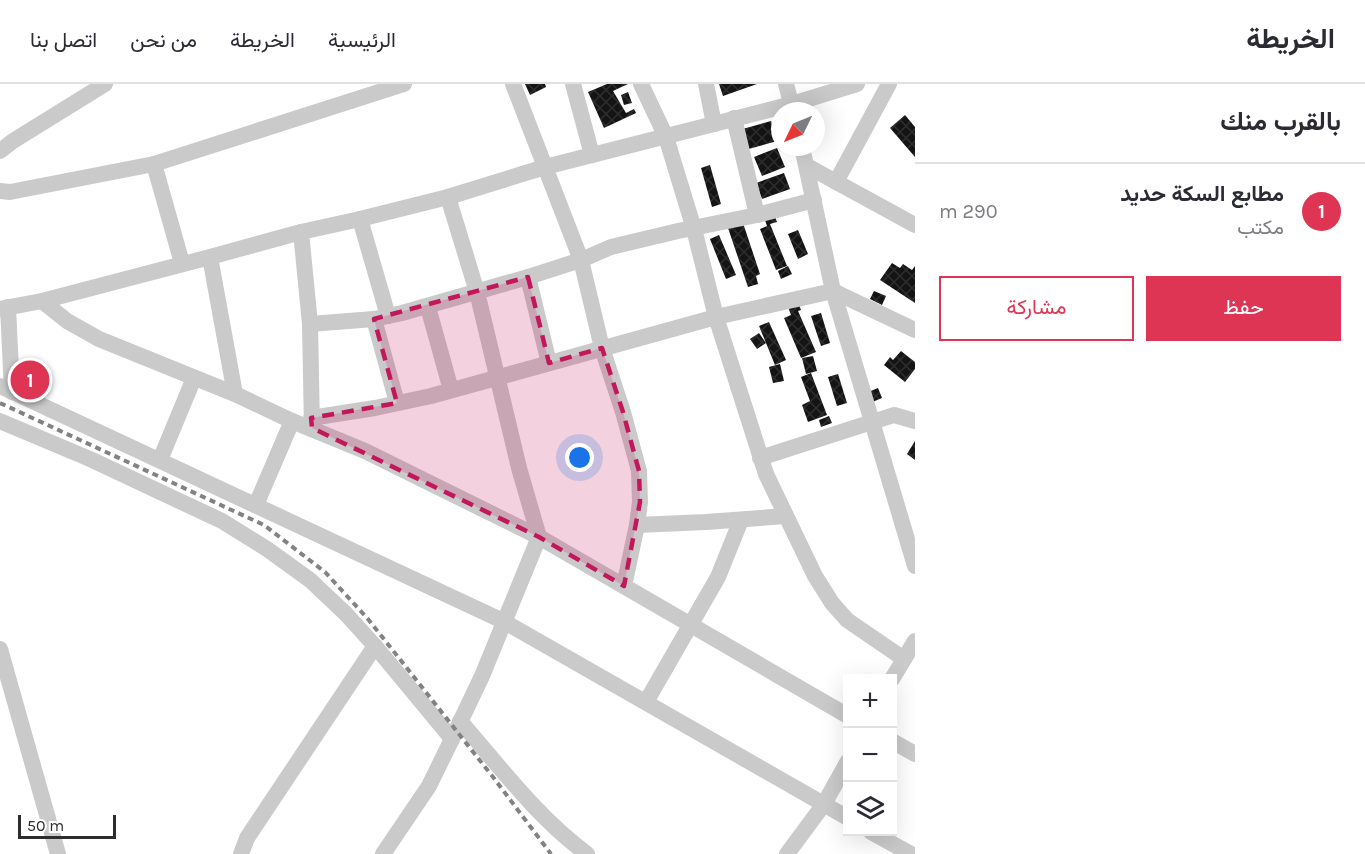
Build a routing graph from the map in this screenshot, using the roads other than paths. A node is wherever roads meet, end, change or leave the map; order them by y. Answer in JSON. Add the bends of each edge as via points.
{"nodes":[{"id":1,"x":105,"y":84,"type":"edge"},
{"id":2,"x":404,"y":84,"type":"edge"},
{"id":3,"x":513,"y":84,"type":"edge"},
{"id":4,"x":573,"y":84,"type":"edge"},
{"id":5,"x":641,"y":84,"type":"edge"},
{"id":6,"x":706,"y":84,"type":"edge"},
{"id":7,"x":786,"y":84,"type":"edge"},
{"id":8,"x":857,"y":84,"type":"edge"},
{"id":9,"x":889,"y":84,"type":"edge"},
{"id":10,"x":790,"y":102,"type":"edge"},
{"id":11,"x":808,"y":102,"type":"edge"},
{"id":12,"x":771,"y":112,"type":"edge"},
{"id":13,"x":735,"y":118,"type":"junction"},
{"id":14,"x":714,"y":124,"type":"junction"},
{"id":15,"x":666,"y":137,"type":"junction"},
{"id":16,"x":0,"y":151,"type":"edge"},
{"id":17,"x":592,"y":155,"type":"junction"},
{"id":18,"x":804,"y":156,"type":"edge"},
{"id":19,"x":154,"y":164,"type":"junction"},
{"id":20,"x":807,"y":166,"type":"junction"},
{"id":21,"x":545,"y":167,"type":"junction"},
{"id":22,"x":836,"y":182,"type":"junction"},
{"id":23,"x":0,"y":191,"type":"edge"},
{"id":24,"x":448,"y":197,"type":"junction"},
{"id":25,"x":814,"y":200,"type":"junction"},
{"id":26,"x":757,"y":215,"type":"junction"},
{"id":27,"x":360,"y":219,"type":"junction"},
{"id":28,"x":915,"y":225,"type":"edge"},
{"id":29,"x":694,"y":229,"type":"junction"},
{"id":30,"x":301,"y":232,"type":"junction"},
{"id":31,"x":210,"y":258,"type":"junction"},
{"id":32,"x":581,"y":260,"type":"junction"},
{"id":33,"x":182,"y":263,"type":"junction"},
{"id":34,"x":528,"y":277,"type":"junction"},
{"id":35,"x":833,"y":291,"type":"junction"},
{"id":36,"x":477,"y":292,"type":"junction"},
{"id":37,"x":42,"y":301,"type":"junction"},
{"id":38,"x":428,"y":307,"type":"junction"},
{"id":39,"x":4,"y":308,"type":"edge"},
{"id":40,"x":716,"y":317,"type":"junction"},
{"id":41,"x":381,"y":318,"type":"junction"},
{"id":42,"x":310,"y":324,"type":"junction"},
{"id":43,"x":915,"y":330,"type":"edge"},
{"id":44,"x":602,"y":348,"type":"junction"},
{"id":45,"x":549,"y":363,"type":"junction"},
{"id":46,"x":498,"y":377,"type":"junction"},
{"id":47,"x":194,"y":378,"type":"junction"},
{"id":48,"x":6,"y":389,"type":"edge"},
{"id":49,"x":451,"y":390,"type":"junction"},
{"id":50,"x":235,"y":394,"type":"junction"},
{"id":51,"x":397,"y":403,"type":"junction"},
{"id":52,"x":0,"y":421,"type":"edge"},
{"id":53,"x":292,"y":421,"type":"junction"},
{"id":54,"x":915,"y":421,"type":"edge"},
{"id":55,"x":312,"y":423,"type":"junction"},
{"id":56,"x":871,"y":423,"type":"junction"},
{"id":57,"x":760,"y":458,"type":"junction"},
{"id":58,"x":160,"y":460,"type":"junction"},
{"id":59,"x":256,"y":505,"type":"junction"},
{"id":60,"x":786,"y":516,"type":"junction"},
{"id":61,"x":741,"y":520,"type":"junction"},
{"id":62,"x":637,"y":525,"type":"junction"},
{"id":63,"x":539,"y":537,"type":"junction"},
{"id":64,"x":915,"y":566,"type":"edge"},
{"id":65,"x":624,"y":586,"type":"junction"},
{"id":66,"x":503,"y":621,"type":"junction"},
{"id":67,"x":691,"y":627,"type":"junction"},
{"id":68,"x":915,"y":641,"type":"edge"},
{"id":69,"x":375,"y":646,"type":"junction"},
{"id":70,"x":0,"y":649,"type":"edge"},
{"id":71,"x":904,"y":659,"type":"junction"},
{"id":72,"x":895,"y":674,"type":"edge"},
{"id":73,"x":646,"y":702,"type":"junction"},
{"id":74,"x":843,"y":713,"type":"edge"},
{"id":75,"x":460,"y":722,"type":"junction"},
{"id":76,"x":452,"y":739,"type":"junction"},
{"id":77,"x":897,"y":744,"type":"edge"},
{"id":78,"x":915,"y":754,"type":"edge"},
{"id":79,"x":843,"y":769,"type":"edge"},
{"id":80,"x":824,"y":804,"type":"junction"},
{"id":81,"x":843,"y":815,"type":"edge"},
{"id":82,"x":879,"y":836,"type":"edge"},
{"id":83,"x":58,"y":854,"type":"edge"},
{"id":84,"x":241,"y":854,"type":"edge"},
{"id":85,"x":383,"y":854,"type":"edge"},
{"id":86,"x":587,"y":854,"type":"edge"},
{"id":87,"x":787,"y":854,"type":"edge"},
{"id":88,"x":910,"y":854,"type":"edge"}],
"edges":[{"from":1,"to":16,"type":"street"},
{"from":2,"to":19,"type":"street"},
{"from":3,"to":21,"type":"street"},
{"from":4,"to":17,"type":"street"},
{"from":5,"to":15,"type":"street"},
{"from":6,"to":14,"type":"street"},
{"from":7,"to":10,"type":"street"},
{"from":8,"to":11,"type":"street"},
{"from":9,"to":22,"type":"street"},
{"from":12,"to":13,"type":"street"},
{"from":13,"to":14,"type":"street"},
{"from":13,"to":26,"type":"street"},
{"from":14,"to":15,"type":"street"},
{"from":15,"to":17,"type":"street"},
{"from":15,"to":29,"type":"street"},
{"from":17,"to":21,"type":"street"},
{"from":18,"to":20,"type":"street"},
{"from":19,"to":23,"type":"street"},
{"from":19,"to":33,"type":"street"},
{"from":20,"to":22,"type":"street"},
{"from":20,"to":25,"type":"street"},
{"from":21,"to":24,"type":"street"},
{"from":21,"to":32,"type":"street"},
{"from":22,"to":28,"type":"street"},
{"from":24,"to":27,"type":"street"},
{"from":24,"to":36,"type":"street"},
{"from":25,"to":26,"type":"street"},
{"from":25,"to":35,"type":"street"},
{"from":26,"to":29,"type":"street"},
{"from":27,"to":30,"type":"street"},
{"from":27,"to":41,"type":"street"},
{"from":29,"to":32,"type":"street","via":[[610,247]]},
{"from":29,"to":40,"type":"street"},
{"from":30,"to":31,"type":"street"},
{"from":30,"to":42,"type":"street"},
{"from":31,"to":33,"type":"street"},
{"from":31,"to":50,"type":"street"},
{"from":32,"to":34,"type":"street"},
{"from":32,"to":44,"type":"street"},
{"from":33,"to":37,"type":"street"},
{"from":34,"to":36,"type":"street"},
{"from":34,"to":45,"type":"street"},
{"from":35,"to":40,"type":"street"},
{"from":35,"to":43,"type":"street"},
{"from":35,"to":56,"type":"street"},
{"from":36,"to":38,"type":"street"},
{"from":36,"to":46,"type":"street"},
{"from":37,"to":39,"type":"street"},
{"from":37,"to":47,"type":"street","via":[[99,339]]},
{"from":38,"to":41,"type":"street"},
{"from":38,"to":49,"type":"street"},
{"from":39,"to":48,"type":"street"},
{"from":40,"to":44,"type":"street"},
{"from":40,"to":57,"type":"street"},
{"from":41,"to":42,"type":"street"},
{"from":41,"to":51,"type":"street"},
{"from":42,"to":55,"type":"street"},
{"from":44,"to":45,"type":"street"},
{"from":44,"to":62,"type":"street","via":[[639,471]]},
{"from":45,"to":46,"type":"street"},
{"from":46,"to":49,"type":"street"},
{"from":46,"to":63,"type":"street"},
{"from":47,"to":50,"type":"street"},
{"from":47,"to":58,"type":"street"},
{"from":48,"to":58,"type":"street"},
{"from":49,"to":51,"type":"street"},
{"from":50,"to":53,"type":"street"},
{"from":51,"to":55,"type":"street"},
{"from":52,"to":69,"type":"street","via":[[222,521],[310,580]]},
{"from":53,"to":55,"type":"street"},
{"from":53,"to":59,"type":"street"},
{"from":54,"to":56,"type":"street","via":[[894,415]]},
{"from":55,"to":63,"type":"street"},
{"from":56,"to":57,"type":"street"},
{"from":56,"to":64,"type":"street"},
{"from":57,"to":60,"type":"street"},
{"from":58,"to":59,"type":"street"},
{"from":59,"to":66,"type":"street"},
{"from":60,"to":61,"type":"street"},
{"from":60,"to":71,"type":"street","via":[[832,603],[847,621]]},
{"from":61,"to":62,"type":"street"},
{"from":61,"to":67,"type":"street","via":[[718,577]]},
{"from":62,"to":65,"type":"street"},
{"from":63,"to":65,"type":"street"},
{"from":63,"to":66,"type":"street"},
{"from":65,"to":67,"type":"street"},
{"from":66,"to":73,"type":"street"},
{"from":66,"to":75,"type":"street"},
{"from":67,"to":73,"type":"street"},
{"from":67,"to":74,"type":"street"},
{"from":68,"to":71,"type":"street"},
{"from":69,"to":76,"type":"street"},
{"from":69,"to":84,"type":"street","via":[[247,838]]},
{"from":70,"to":83,"type":"street"},
{"from":71,"to":72,"type":"street"},
{"from":73,"to":80,"type":"street"},
{"from":75,"to":76,"type":"street"},
{"from":75,"to":86,"type":"street","via":[[523,796]]},
{"from":76,"to":85,"type":"street","via":[[429,786]]},
{"from":77,"to":78,"type":"street"},
{"from":79,"to":80,"type":"street"},
{"from":80,"to":81,"type":"street"},
{"from":80,"to":87,"type":"street"},
{"from":82,"to":88,"type":"street"}]}
